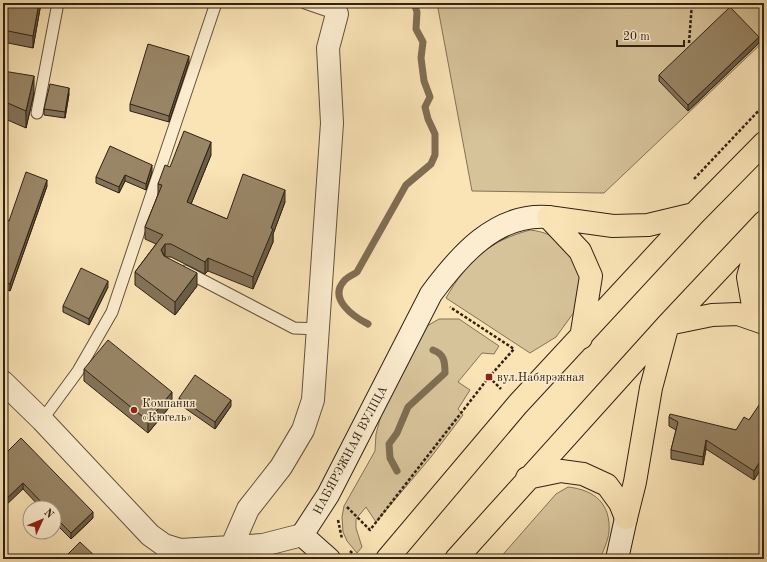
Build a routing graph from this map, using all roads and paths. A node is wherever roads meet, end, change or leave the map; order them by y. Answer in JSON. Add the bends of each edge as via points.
{"nodes":[{"id":1,"x":58,"y":3,"type":"edge"},
{"id":2,"x":216,"y":3,"type":"edge"},
{"id":3,"x":305,"y":3,"type":"edge"},
{"id":4,"x":692,"y":3,"type":"edge"},
{"id":5,"x":337,"y":14,"type":"joint"},
{"id":6,"x":689,"y":43,"type":"dead end"},
{"id":7,"x":37,"y":114,"type":"dead end"},
{"id":8,"x":764,"y":143,"type":"edge"},
{"id":9,"x":694,"y":214,"type":"junction"},
{"id":10,"x":548,"y":217,"type":"junction"},
{"id":11,"x":764,"y":222,"type":"edge"},
{"id":12,"x":175,"y":267,"type":"edge"},
{"id":13,"x":468,"y":320,"type":"dead end"},
{"id":14,"x":668,"y":324,"type":"junction"},
{"id":15,"x":318,"y":329,"type":"junction"},
{"id":16,"x":581,"y":338,"type":"junction"},
{"id":17,"x":3,"y":382,"type":"edge"},
{"id":18,"x":42,"y":420,"type":"junction"},
{"id":19,"x":527,"y":478,"type":"junction"},
{"id":20,"x":345,"y":506,"type":"dead end"},
{"id":21,"x":626,"y":518,"type":"junction"},
{"id":22,"x":302,"y":535,"type":"junction"},
{"id":23,"x":230,"y":554,"type":"edge"},
{"id":24,"x":390,"y":555,"type":"edge"},
{"id":25,"x":329,"y":559,"type":"edge"},
{"id":26,"x":456,"y":559,"type":"edge"},
{"id":27,"x":617,"y":559,"type":"edge"}],
"edges":[{"from":1,"to":7,"type":"lane"},
{"from":2,"to":18,"type":"lane","via":[[112,312],[78,372]]},
{"from":3,"to":5,"type":"lane"},
{"from":4,"to":6,"type":"path"},
{"from":5,"to":15,"type":"street","via":[[328,48],[332,123]]},
{"from":8,"to":9,"type":"highway"},
{"from":9,"to":10,"type":"highway","via":[[641,226],[613,226]]},
{"from":9,"to":16,"type":"highway"},
{"from":10,"to":16,"type":"highway","via":[[580,251],[591,276]]},
{"from":10,"to":22,"type":"street","name":"НАБЯРЭЖНАЯ ВУЛІЦА","via":[[534,216],[498,227],[482,238],[450,268],[431,294],[328,495]]},
{"from":11,"to":14,"type":"highway"},
{"from":11,"to":14,"type":"highway","via":[[748,277],[752,300],[764,323],[738,314],[712,315]]},
{"from":12,"to":15,"type":"lane","via":[[294,328]]},
{"from":13,"to":20,"type":"path","via":[[514,349],[489,377],[370,530]]},
{"from":14,"to":19,"type":"highway"},
{"from":14,"to":21,"type":"highway","via":[[651,388],[635,482]]},
{"from":15,"to":23,"type":"street","via":[[313,400],[303,430],[281,467],[248,509]]},
{"from":16,"to":24,"type":"highway","via":[[518,404]]},
{"from":17,"to":18,"type":"street"},
{"from":18,"to":23,"type":"street","via":[[150,535],[164,545],[180,550]]},
{"from":19,"to":21,"type":"highway","via":[[561,471],[583,474],[607,485],[620,503]]},
{"from":19,"to":26,"type":"highway"},
{"from":21,"to":27,"type":"street"},
{"from":22,"to":23,"type":"street"},
{"from":22,"to":25,"type":"street"}]}
